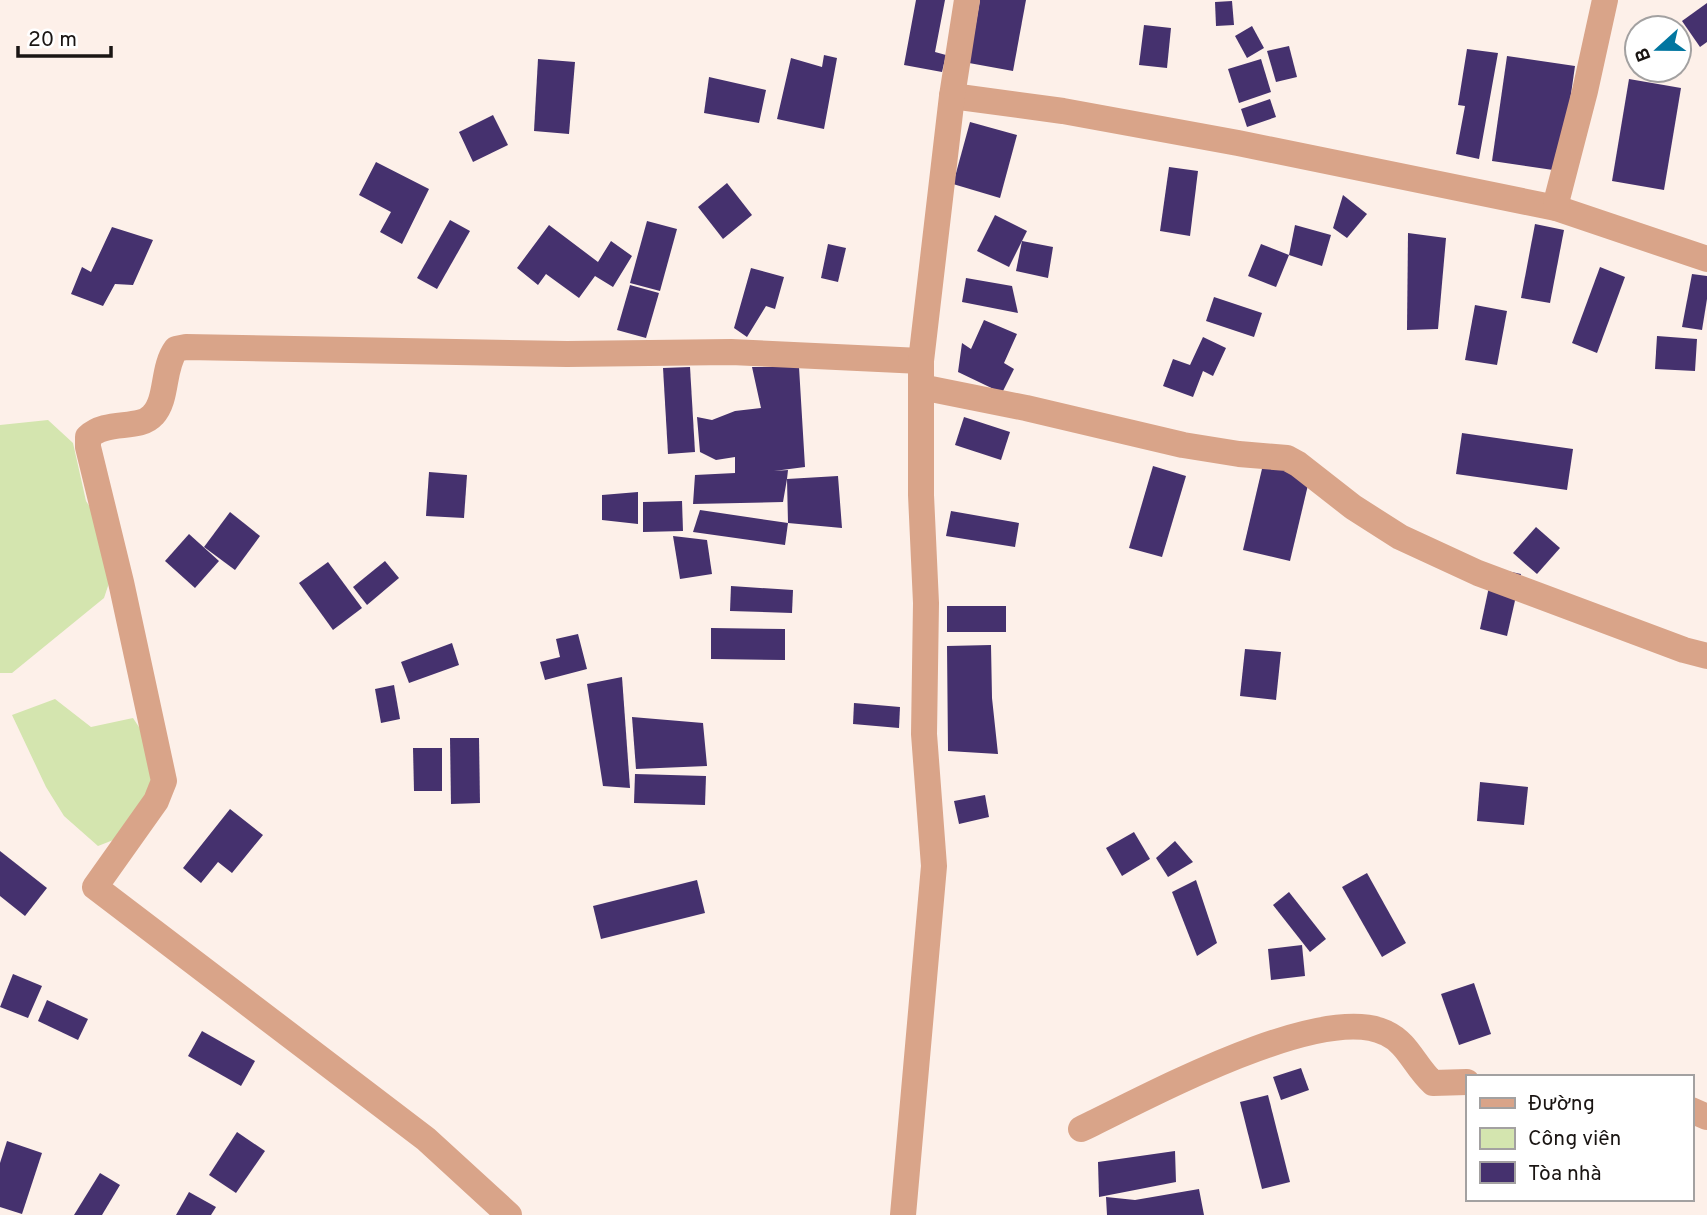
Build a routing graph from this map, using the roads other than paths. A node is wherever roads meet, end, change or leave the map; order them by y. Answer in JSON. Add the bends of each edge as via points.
{"nodes":[{"id":1,"x":967,"y":0,"type":"edge"},
{"id":2,"x":1605,"y":0,"type":"edge"},
{"id":3,"x":952,"y":96,"type":"junction"},
{"id":4,"x":1556,"y":208,"type":"junction"},
{"id":5,"x":1707,"y":259,"type":"edge"},
{"id":6,"x":921,"y":361,"type":"junction"},
{"id":7,"x":920,"y":387,"type":"junction"},
{"id":8,"x":1707,"y":656,"type":"edge"},
{"id":9,"x":1466,"y":1082,"type":"edge"},
{"id":10,"x":1081,"y":1129,"type":"dead end"},
{"id":11,"x":509,"y":1215,"type":"edge"},
{"id":12,"x":903,"y":1215,"type":"edge"}],
"edges":[{"from":1,"to":3,"type":"street"},
{"from":2,"to":4,"type":"street"},
{"from":3,"to":4,"type":"street","via":[[1238,143]]},
{"from":3,"to":6,"type":"street"},
{"from":4,"to":5,"type":"street"},
{"from":6,"to":7,"type":"street"},
{"from":6,"to":11,"type":"street","via":[[731,352],[567,354],[186,346],[176,349],[169,359],[159,407],[152,418],[97,429],[88,437],[164,781],[156,801],[95,887],[426,1139]]},
{"from":7,"to":8,"type":"street","via":[[1183,444],[1287,458],[1400,537],[1538,597]]},
{"from":7,"to":12,"type":"street","via":[[926,603],[924,734],[934,866]]},
{"from":9,"to":10,"type":"street","via":[[1433,1083],[1401,1042],[1385,1032],[1338,1026],[1245,1052]]}]}
